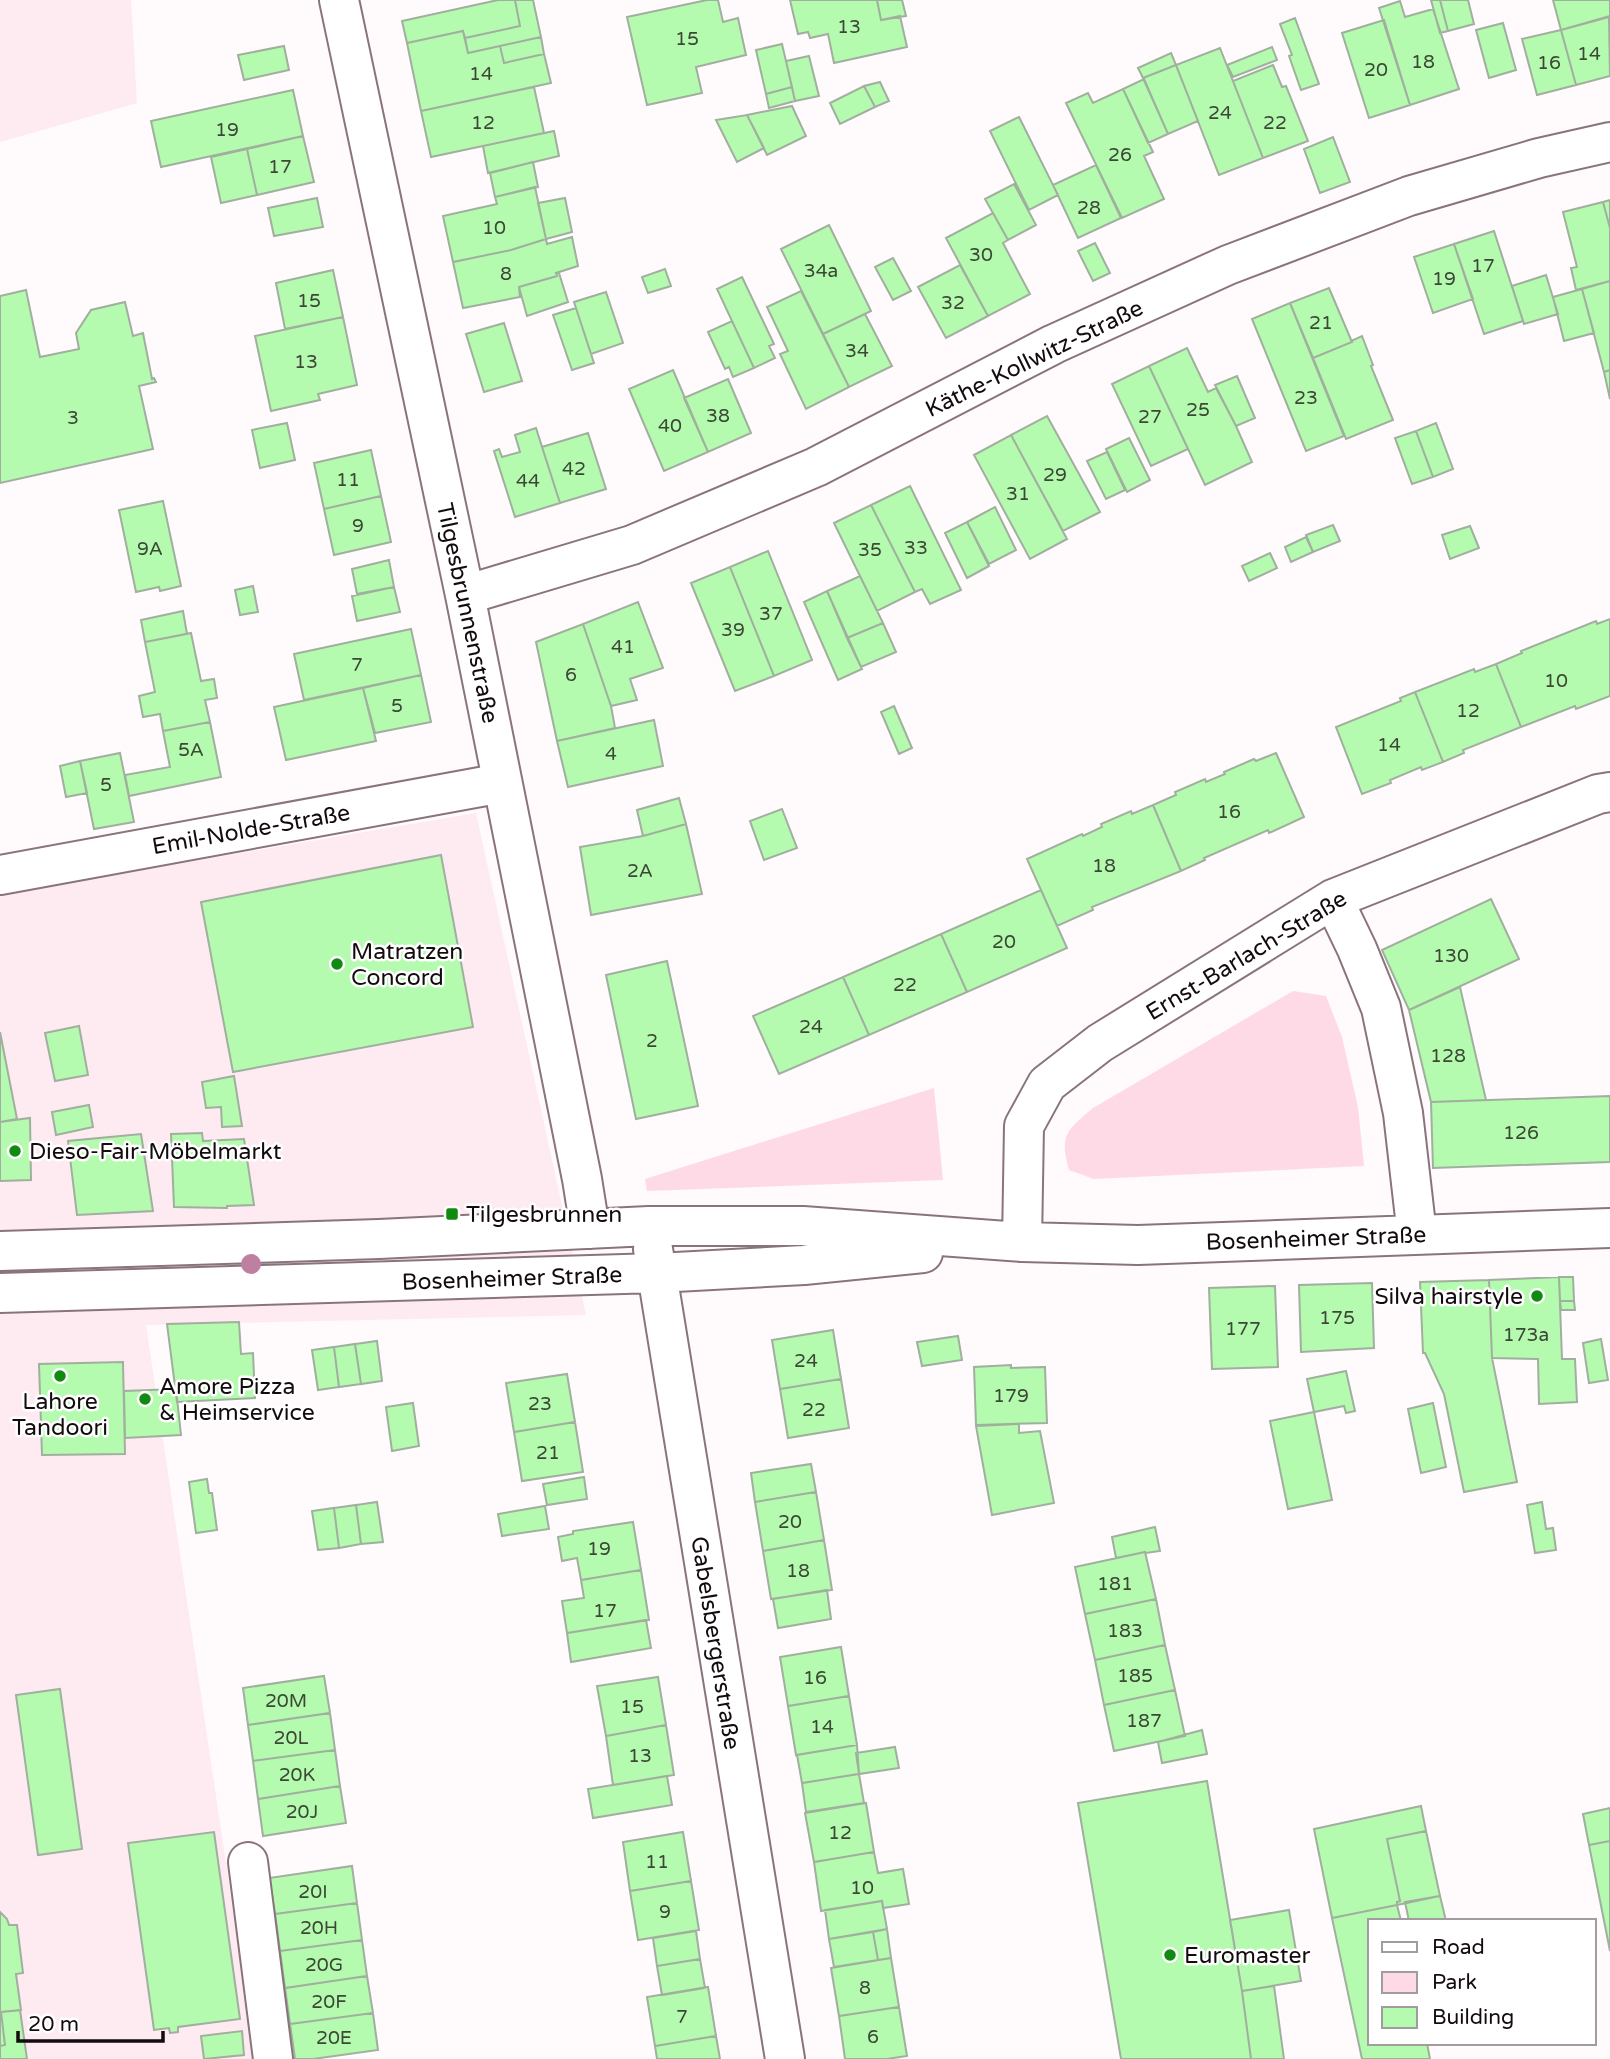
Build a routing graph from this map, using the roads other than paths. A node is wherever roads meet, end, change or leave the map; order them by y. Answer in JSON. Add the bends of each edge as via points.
{"nodes":[{"id":1,"x":339,"y":0,"type":"edge"},
{"id":2,"x":1610,"y":142,"type":"edge"},
{"id":3,"x":466,"y":596,"type":"junction"},
{"id":4,"x":502,"y":783,"type":"junction"},
{"id":5,"x":1610,"y":792,"type":"edge"},
{"id":6,"x":0,"y":875,"type":"edge"},
{"id":7,"x":1333,"y":899,"type":"junction"},
{"id":8,"x":649,"y":1226,"type":"junction"},
{"id":9,"x":590,"y":1228,"type":"junction"},
{"id":10,"x":1610,"y":1228,"type":"edge"},
{"id":11,"x":1417,"y":1235,"type":"junction"},
{"id":12,"x":1022,"y":1242,"type":"junction"},
{"id":13,"x":0,"y":1251,"type":"edge"},
{"id":14,"x":657,"y":1273,"type":"junction"},
{"id":15,"x":0,"y":1293,"type":"edge"},
{"id":16,"x":248,"y":1862,"type":"dead end"},
{"id":17,"x":273,"y":2059,"type":"edge"},
{"id":18,"x":785,"y":2059,"type":"edge"}],
"edges":[{"from":1,"to":3,"type":"street","name":"Tilgesbrunnenstraße"},
{"from":2,"to":3,"type":"street","name":"Käthe-Kollwitz-Straße","via":[[1409,196],[1228,265],[1054,344],[816,467],[632,545]]},
{"from":3,"to":4,"type":"street","name":"Tilgesbrunnenstraße"},
{"from":4,"to":6,"type":"street","name":"Emil-Nolde-Straße"},
{"from":4,"to":9,"type":"street","name":"Tilgesbrunnenstraße"},
{"from":5,"to":7,"type":"street","name":"Ernst-Barlach-Straße"},
{"from":7,"to":11,"type":"street","via":[[1381,1008],[1403,1113]]},
{"from":7,"to":12,"type":"street","name":"Ernst-Barlach-Straße","via":[[1100,1043],[1047,1084],[1024,1126]]},
{"from":8,"to":9,"type":"street","name":"Bosenheimer Straße"},
{"from":8,"to":12,"type":"street","name":"Bosenheimer Straße","via":[[803,1226]]},
{"from":8,"to":14,"type":"street","name":"Gabelsbergerstraße"},
{"from":9,"to":13,"type":"street","name":"Bosenheimer Straße"},
{"from":10,"to":11,"type":"street","name":"Bosenheimer Straße"},
{"from":11,"to":12,"type":"street","name":"Bosenheimer Straße","via":[[1138,1245]]},
{"from":12,"to":14,"type":"street","name":"Bosenheimer Straße","via":[[804,1265]]},
{"from":14,"to":15,"type":"street","name":"Bosenheimer Straße"},
{"from":14,"to":18,"type":"street","name":"Gabelsbergerstraße"},
{"from":16,"to":17,"type":"street"}]}
